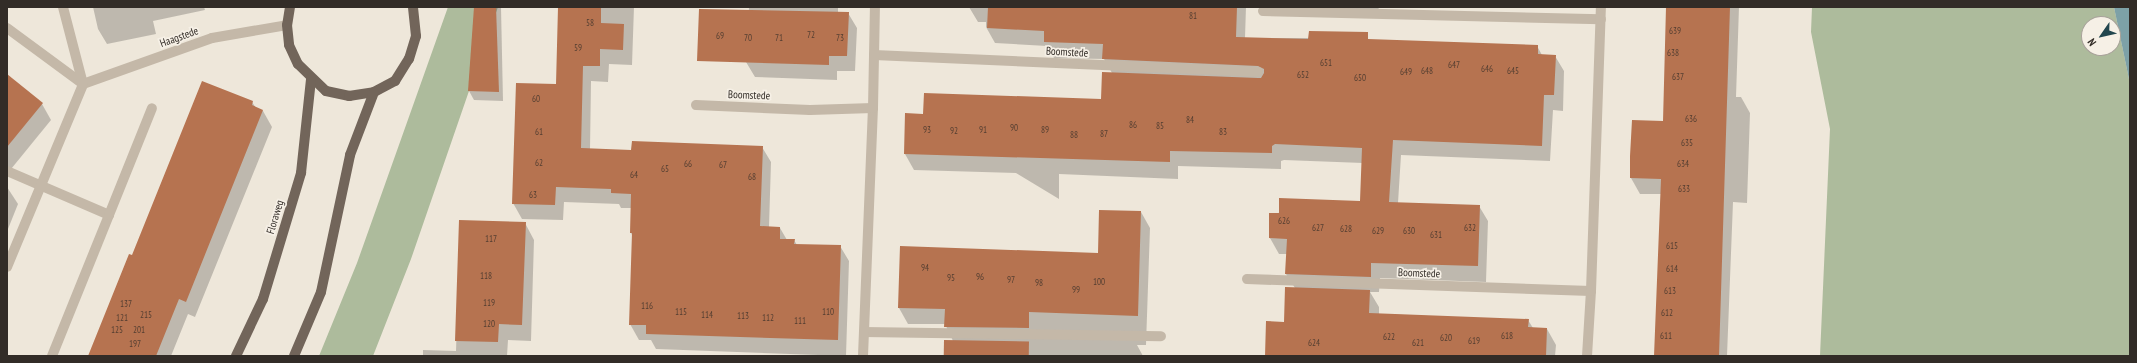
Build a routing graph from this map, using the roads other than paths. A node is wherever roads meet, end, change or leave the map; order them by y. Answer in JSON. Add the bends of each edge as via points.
{"nodes":[{"id":1,"x":63,"y":7,"type":"edge"},
{"id":2,"x":290,"y":7,"type":"edge"},
{"id":3,"x":413,"y":7,"type":"edge"},
{"id":4,"x":875,"y":7,"type":"edge"},
{"id":5,"x":1601,"y":7,"type":"edge"},
{"id":6,"x":1263,"y":11,"type":"dead end"},
{"id":7,"x":1601,"y":19,"type":"junction"},
{"id":8,"x":286,"y":25,"type":"junction"},
{"id":9,"x":7,"y":28,"type":"edge"},
{"id":10,"x":874,"y":55,"type":"junction"},
{"id":11,"x":1258,"y":72,"type":"dead end"},
{"id":12,"x":311,"y":78,"type":"junction"},
{"id":13,"x":83,"y":84,"type":"junction"},
{"id":14,"x":374,"y":92,"type":"junction"},
{"id":15,"x":696,"y":105,"type":"dead end"},
{"id":16,"x":152,"y":108,"type":"dead end"},
{"id":17,"x":873,"y":108,"type":"junction"},
{"id":18,"x":7,"y":171,"type":"edge"},
{"id":19,"x":41,"y":185,"type":"junction"},
{"id":20,"x":109,"y":215,"type":"junction"},
{"id":21,"x":7,"y":268,"type":"edge"},
{"id":22,"x":1247,"y":279,"type":"dead end"},
{"id":23,"x":1591,"y":291,"type":"junction"},
{"id":24,"x":864,"y":332,"type":"junction"},
{"id":25,"x":1161,"y":336,"type":"dead end"},
{"id":26,"x":52,"y":356,"type":"edge"},
{"id":27,"x":236,"y":356,"type":"edge"},
{"id":28,"x":294,"y":356,"type":"edge"},
{"id":29,"x":863,"y":356,"type":"edge"},
{"id":30,"x":1587,"y":356,"type":"edge"}],
"edges":[{"from":1,"to":13,"type":"street"},
{"from":2,"to":8,"type":"main road"},
{"from":3,"to":14,"type":"main road","via":[[416,36],[410,59],[395,81]]},
{"from":4,"to":10,"type":"street"},
{"from":5,"to":7,"type":"street"},
{"from":6,"to":7,"type":"street"},
{"from":7,"to":23,"type":"street"},
{"from":8,"to":12,"type":"main road","via":[[298,64]]},
{"from":8,"to":13,"type":"street","name":"Haagstede","via":[[212,38]]},
{"from":9,"to":13,"type":"street"},
{"from":10,"to":11,"type":"street","name":"Boomstede"},
{"from":10,"to":17,"type":"street"},
{"from":12,"to":14,"type":"main road","via":[[326,91],[349,96]]},
{"from":12,"to":27,"type":"main road","name":"Floraweg","via":[[301,172],[263,299]]},
{"from":13,"to":19,"type":"street"},
{"from":14,"to":28,"type":"main road","via":[[350,156],[321,292]]},
{"from":15,"to":17,"type":"street","name":"Boomstede","via":[[810,110]]},
{"from":16,"to":20,"type":"street"},
{"from":17,"to":24,"type":"street"},
{"from":18,"to":19,"type":"street"},
{"from":19,"to":20,"type":"street"},
{"from":19,"to":21,"type":"street"},
{"from":20,"to":26,"type":"street"},
{"from":22,"to":23,"type":"street","name":"Boomstede"},
{"from":23,"to":30,"type":"street"},
{"from":24,"to":25,"type":"street"},
{"from":24,"to":29,"type":"street"}]}
